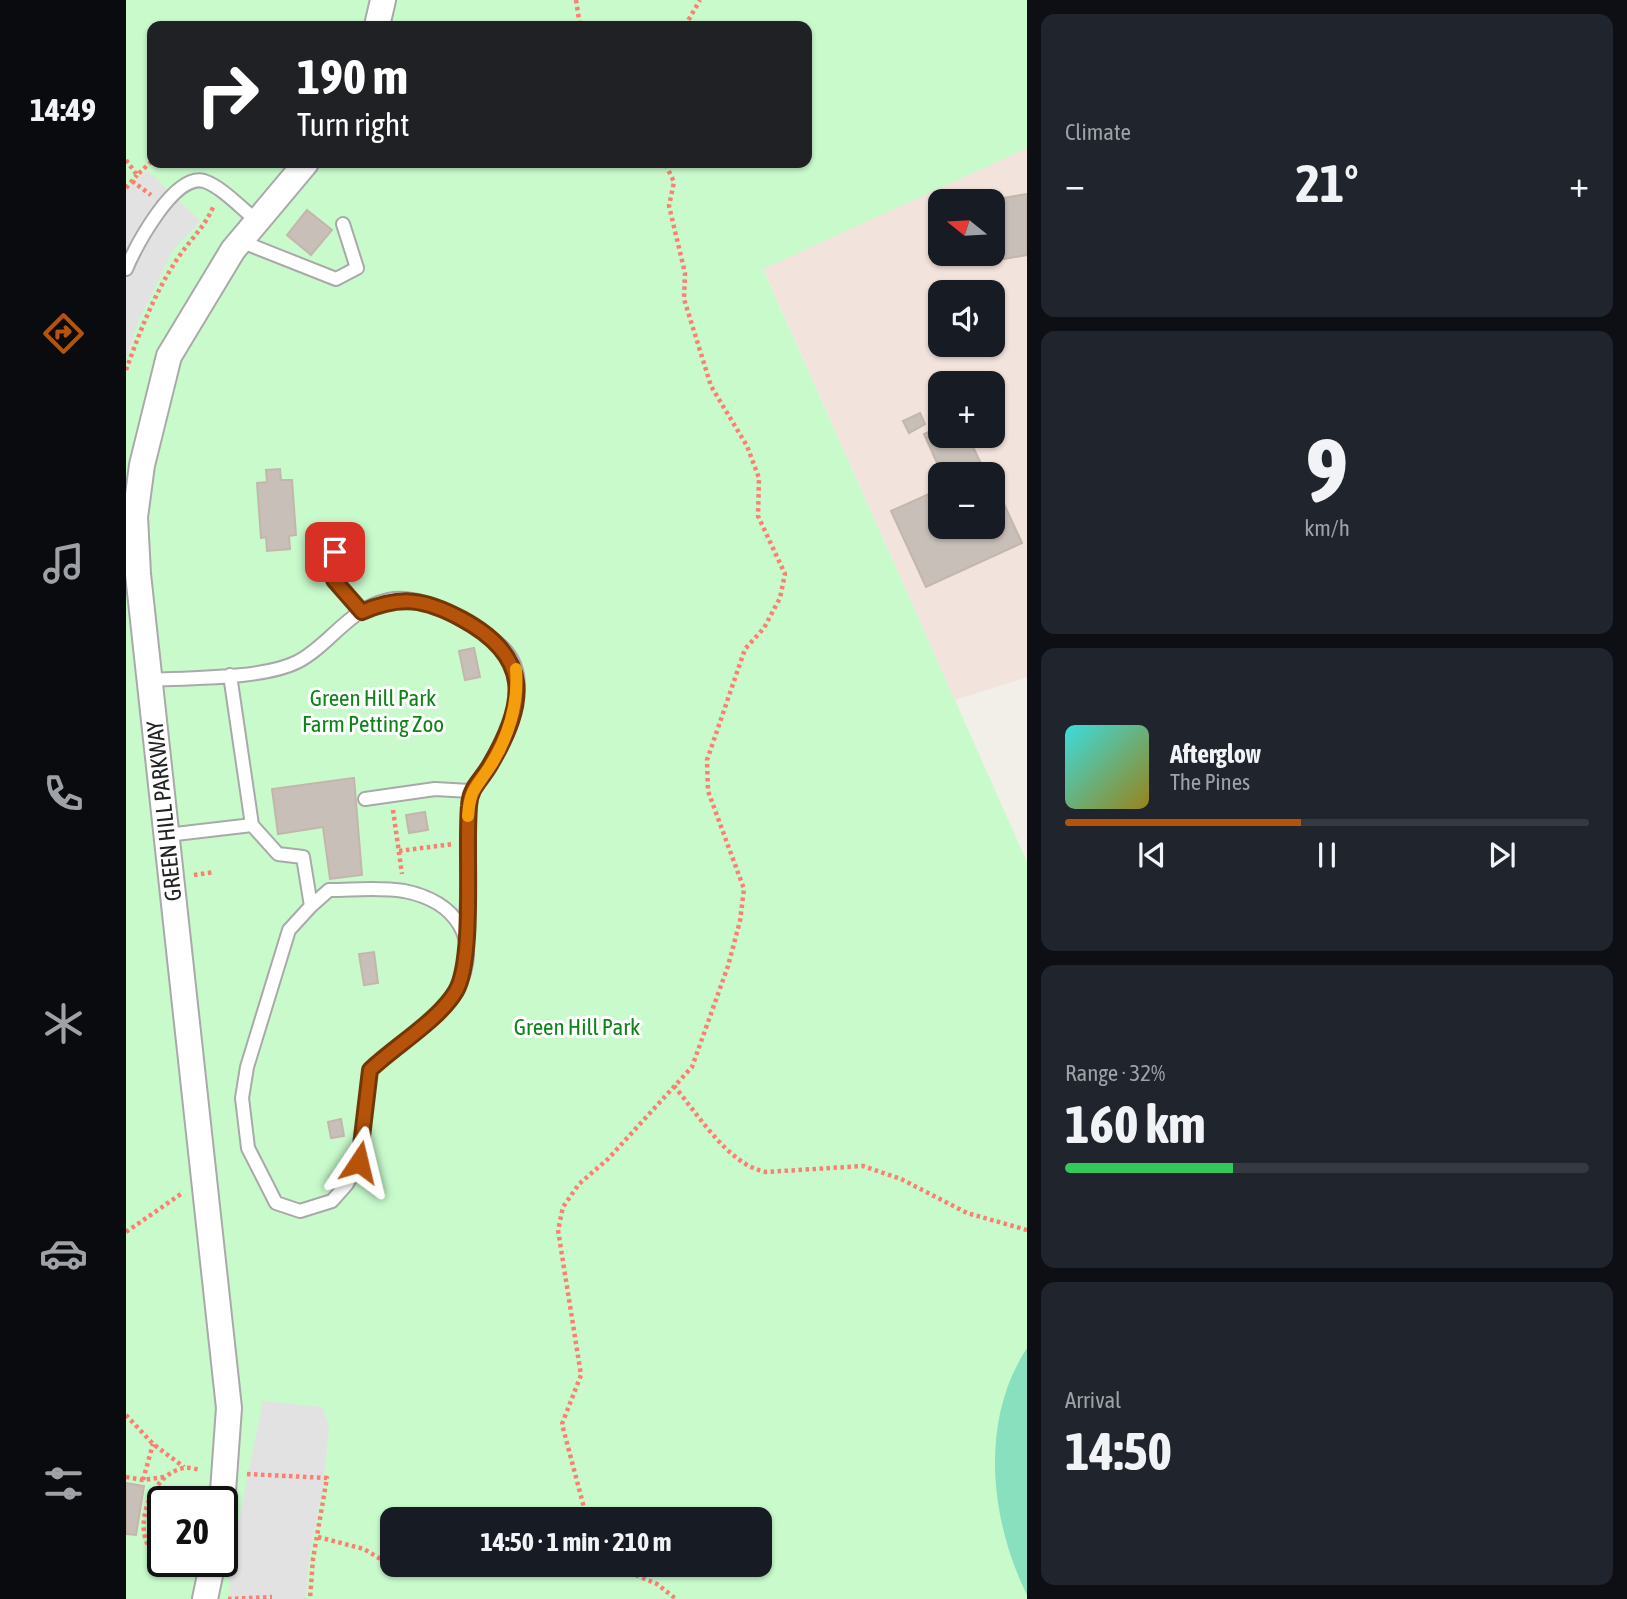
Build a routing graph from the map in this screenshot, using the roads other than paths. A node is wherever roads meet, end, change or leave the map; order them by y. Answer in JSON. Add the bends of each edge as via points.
{"nodes":[{"id":1,"x":383,"y":0,"type":"edge"},
{"id":2,"x":378,"y":21,"type":"edge"},
{"id":3,"x":302,"y":168,"type":"edge"},
{"id":4,"x":256,"y":220,"type":"junction"},
{"id":5,"x":343,"y":224,"type":"dead end"},
{"id":6,"x":240,"y":241,"type":"junction"},
{"id":7,"x":126,"y":269,"type":"edge"},
{"id":8,"x":134,"y":464,"type":"edge"},
{"id":9,"x":341,"y":531,"type":"dead end"},
{"id":10,"x":362,"y":612,"type":"junction"},
{"id":11,"x":229,"y":674,"type":"junction"},
{"id":12,"x":149,"y":680,"type":"junction"},
{"id":13,"x":470,"y":791,"type":"junction"},
{"id":14,"x":365,"y":799,"type":"dead end"},
{"id":15,"x":252,"y":825,"type":"junction"},
{"id":16,"x":167,"y":835,"type":"junction"},
{"id":17,"x":311,"y":906,"type":"junction"},
{"id":18,"x":466,"y":938,"type":"junction"},
{"id":19,"x":224,"y":1486,"type":"edge"},
{"id":20,"x":204,"y":1577,"type":"edge"},
{"id":21,"x":219,"y":1577,"type":"edge"},
{"id":22,"x":205,"y":1599,"type":"edge"},
{"id":23,"x":218,"y":1599,"type":"edge"}],
"edges":[{"from":1,"to":2,"type":"street"},
{"from":3,"to":4,"type":"street","name":"GREEN HILL PARKWAY"},
{"from":4,"to":6,"type":"street","name":"GREEN HILL PARKWAY"},
{"from":4,"to":7,"type":"lane","via":[[206,182],[194,180],[182,185],[165,205],[138,242]]},
{"from":5,"to":6,"type":"lane","via":[[357,268],[336,279]]},
{"from":6,"to":8,"type":"street","name":"GREEN HILL PARKWAY","via":[[169,356]]},
{"from":8,"to":12,"type":"street","name":"GREEN HILL PARKWAY"},
{"from":9,"to":10,"type":"lane","via":[[334,580]]},
{"from":10,"to":11,"type":"lane","via":[[298,662]]},
{"from":10,"to":13,"type":"lane","via":[[389,600],[415,601],[454,615],[505,649],[516,669],[518,692],[507,732]]},
{"from":11,"to":12,"type":"lane"},
{"from":11,"to":15,"type":"lane"},
{"from":12,"to":16,"type":"street","name":"GREEN HILL PARKWAY"},
{"from":13,"to":14,"type":"lane","via":[[435,789]]},
{"from":13,"to":18,"type":"lane"},
{"from":15,"to":16,"type":"lane"},
{"from":15,"to":17,"type":"lane","via":[[278,854],[303,857]]},
{"from":16,"to":19,"type":"street","name":"GREEN HILL PARKWAY","via":[[228,1395]]},
{"from":17,"to":18,"type":"lane","via":[[329,890],[404,891],[438,904],[463,926]]},
{"from":17,"to":18,"type":"lane","via":[[289,930],[247,1067],[242,1098],[248,1148],[263,1181],[276,1203],[300,1211],[332,1202],[348,1184],[359,1162],[370,1070],[457,990]]},
{"from":20,"to":22,"type":"street"},
{"from":21,"to":23,"type":"street"}]}
